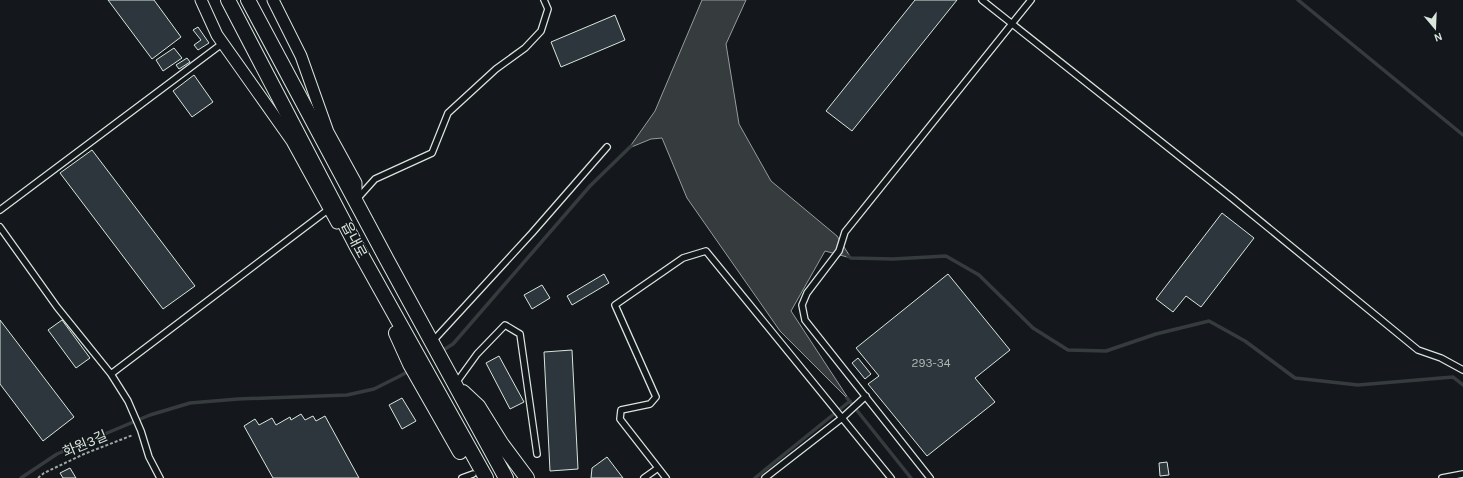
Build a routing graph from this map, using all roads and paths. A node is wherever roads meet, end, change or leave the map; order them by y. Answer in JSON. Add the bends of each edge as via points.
{"nodes":[{"id":1,"x":201,"y":0,"type":"edge"},
{"id":2,"x":228,"y":0,"type":"edge"},
{"id":3,"x":248,"y":0,"type":"edge"},
{"id":4,"x":272,"y":0,"type":"edge"},
{"id":5,"x":544,"y":0,"type":"edge"},
{"id":6,"x":982,"y":0,"type":"edge"},
{"id":7,"x":1032,"y":0,"type":"edge"},
{"id":8,"x":1012,"y":24,"type":"junction"},
{"id":9,"x":223,"y":44,"type":"junction"},
{"id":10,"x":607,"y":147,"type":"dead end"},
{"id":11,"x":356,"y":201,"type":"junction"},
{"id":12,"x":329,"y":209,"type":"junction"},
{"id":13,"x":0,"y":210,"type":"edge"},
{"id":14,"x":0,"y":227,"type":"edge"},
{"id":15,"x":369,"y":267,"type":"junction"},
{"id":16,"x":433,"y":344,"type":"junction"},
{"id":17,"x":1463,"y":370,"type":"edge"},
{"id":18,"x":111,"y":374,"type":"junction"},
{"id":19,"x":455,"y":385,"type":"junction"},
{"id":20,"x":866,"y":396,"type":"junction"},
{"id":21,"x":842,"y":418,"type":"junction"},
{"id":22,"x":141,"y":431,"type":"junction"},
{"id":23,"x":537,"y":454,"type":"dead end"},
{"id":24,"x":658,"y":468,"type":"junction"},
{"id":25,"x":1463,"y":474,"type":"edge"},
{"id":26,"x":474,"y":477,"type":"edge"},
{"id":27,"x":38,"y":478,"type":"edge"},
{"id":28,"x":160,"y":478,"type":"edge"},
{"id":29,"x":506,"y":478,"type":"edge"},
{"id":30,"x":526,"y":478,"type":"edge"},
{"id":31,"x":644,"y":478,"type":"edge"},
{"id":32,"x":666,"y":478,"type":"edge"},
{"id":33,"x":765,"y":478,"type":"edge"},
{"id":34,"x":892,"y":478,"type":"edge"},
{"id":35,"x":930,"y":478,"type":"edge"},
{"id":36,"x":1442,"y":478,"type":"edge"}],
"edges":[{"from":1,"to":9,"type":"street"},
{"from":2,"to":15,"type":"street","name":"읍내로"},
{"from":3,"to":11,"type":"street","name":"읍내로"},
{"from":4,"to":11,"type":"street","via":[[301,56],[328,132],[356,183]]},
{"from":5,"to":11,"type":"lane","via":[[548,9],[541,31],[525,48],[496,69],[448,113],[432,153],[375,179]]},
{"from":6,"to":8,"type":"lane"},
{"from":7,"to":8,"type":"lane"},
{"from":8,"to":17,"type":"lane","via":[[1232,198],[1418,350],[1441,358]]},
{"from":8,"to":20,"type":"lane","via":[[845,232],[839,251],[807,293],[802,305],[805,320]]},
{"from":9,"to":12,"type":"street","via":[[292,141]]},
{"from":9,"to":13,"type":"lane"},
{"from":10,"to":16,"type":"lane"},
{"from":11,"to":16,"type":"street","name":"읍내로"},
{"from":12,"to":15,"type":"street"},
{"from":12,"to":18,"type":"lane"},
{"from":14,"to":18,"type":"lane","via":[[57,307]]},
{"from":15,"to":26,"type":"street","name":"읍내로"},
{"from":15,"to":26,"type":"street","via":[[413,370]]},
{"from":16,"to":19,"type":"street","name":"읍내로"},
{"from":18,"to":22,"type":"lane","via":[[128,401]]},
{"from":19,"to":23,"type":"lane","via":[[477,354],[505,324],[520,334]]},
{"from":19,"to":29,"type":"street","name":"읍내로"},
{"from":19,"to":30,"type":"street","via":[[478,406]]},
{"from":20,"to":21,"type":"lane"},
{"from":20,"to":35,"type":"lane"},
{"from":21,"to":24,"type":"lane","via":[[706,251],[683,258],[615,305],[656,397],[650,404],[622,410],[620,419]]},
{"from":21,"to":33,"type":"lane"},
{"from":21,"to":34,"type":"lane"},
{"from":22,"to":27,"type":"path","name":"화원3길","via":[[84,454]]},
{"from":22,"to":28,"type":"lane","via":[[149,457]]},
{"from":24,"to":31,"type":"lane"},
{"from":24,"to":32,"type":"lane"},
{"from":25,"to":36,"type":"lane"}]}
